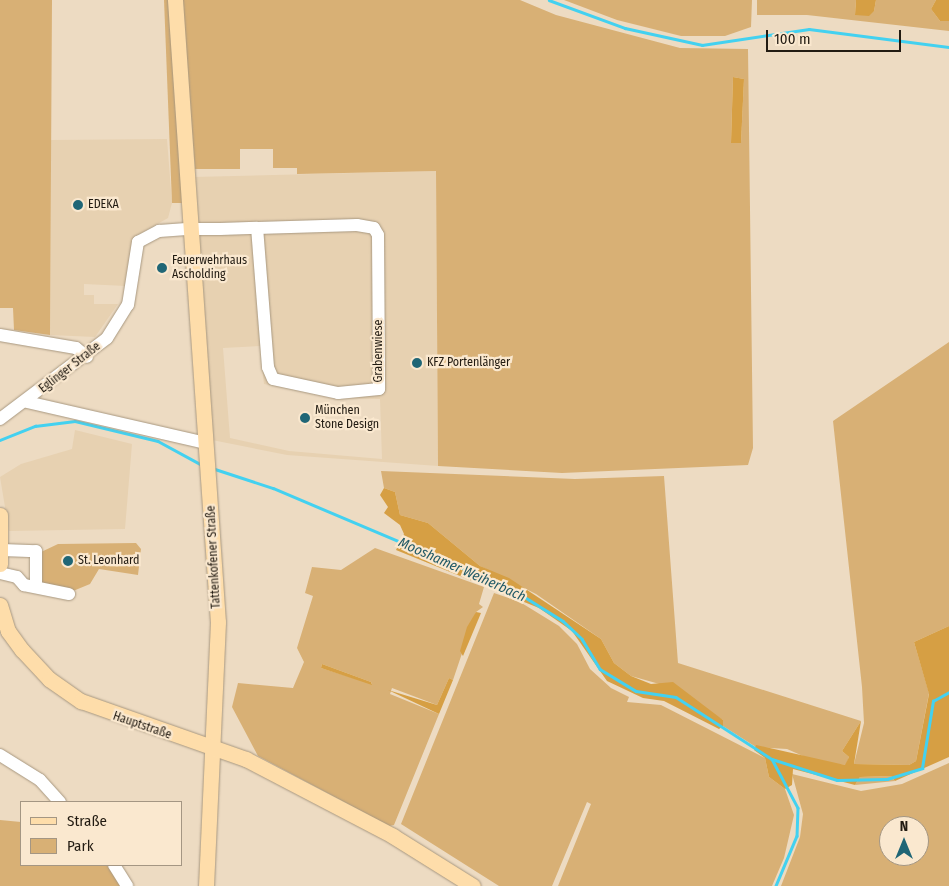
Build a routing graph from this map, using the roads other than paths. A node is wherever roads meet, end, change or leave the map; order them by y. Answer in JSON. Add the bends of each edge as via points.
{"nodes":[{"id":1,"x":175,"y":0,"type":"edge"},
{"id":2,"x":257,"y":228,"type":"junction"},
{"id":3,"x":190,"y":229,"type":"junction"},
{"id":4,"x":0,"y":334,"type":"edge"},
{"id":5,"x":86,"y":357,"type":"junction"},
{"id":6,"x":27,"y":402,"type":"junction"},
{"id":7,"x":0,"y":419,"type":"edge"},
{"id":8,"x":207,"y":450,"type":"junction"},
{"id":9,"x":0,"y":515,"type":"edge"},
{"id":10,"x":1,"y":557,"type":"edge"},
{"id":11,"x":0,"y":573,"type":"edge"},
{"id":12,"x":36,"y":586,"type":"junction"},
{"id":13,"x":69,"y":594,"type":"dead end"},
{"id":14,"x":0,"y":605,"type":"edge"},
{"id":15,"x":4,"y":633,"type":"edge"},
{"id":16,"x":215,"y":749,"type":"junction"},
{"id":17,"x":0,"y":755,"type":"edge"},
{"id":18,"x":59,"y":801,"type":"edge"},
{"id":19,"x":115,"y":866,"type":"edge"},
{"id":20,"x":127,"y":886,"type":"edge"},
{"id":21,"x":206,"y":886,"type":"edge"},
{"id":22,"x":473,"y":886,"type":"edge"}],
"edges":[{"from":1,"to":3,"type":"main road","name":"Tattenkofener Straße"},
{"from":2,"to":2,"type":"street","name":"Grabenwiese","via":[[374,228],[378,235],[379,389],[338,393],[273,379],[268,367]]},
{"from":2,"to":3,"type":"street","name":"Grabenwiese"},
{"from":3,"to":5,"type":"street","name":"Eglinger Straße","via":[[159,231],[138,242],[128,305],[107,338]]},
{"from":3,"to":8,"type":"main road","name":"Tattenkofener Straße"},
{"from":4,"to":5,"type":"street","via":[[76,348]]},
{"from":5,"to":6,"type":"street","name":"Eglinger Straße"},
{"from":6,"to":7,"type":"street","name":"Eglinger Straße"},
{"from":6,"to":8,"type":"street"},
{"from":8,"to":16,"type":"main road","name":"Tattenkofener Straße","via":[[218,622]]},
{"from":9,"to":10,"type":"main road"},
{"from":10,"to":12,"type":"street","via":[[36,551]]},
{"from":11,"to":12,"type":"street"},
{"from":12,"to":13,"type":"street"},
{"from":14,"to":15,"type":"main road","name":"Hauptstraße"},
{"from":15,"to":16,"type":"main road","name":"Hauptstraße","via":[[49,679],[81,701]]},
{"from":16,"to":21,"type":"main road","name":"Tattenkofener Straße"},
{"from":16,"to":22,"type":"main road","name":"Hauptstraße","via":[[246,759],[323,798]]},
{"from":17,"to":18,"type":"street","via":[[40,780]]},
{"from":19,"to":20,"type":"street"}]}
